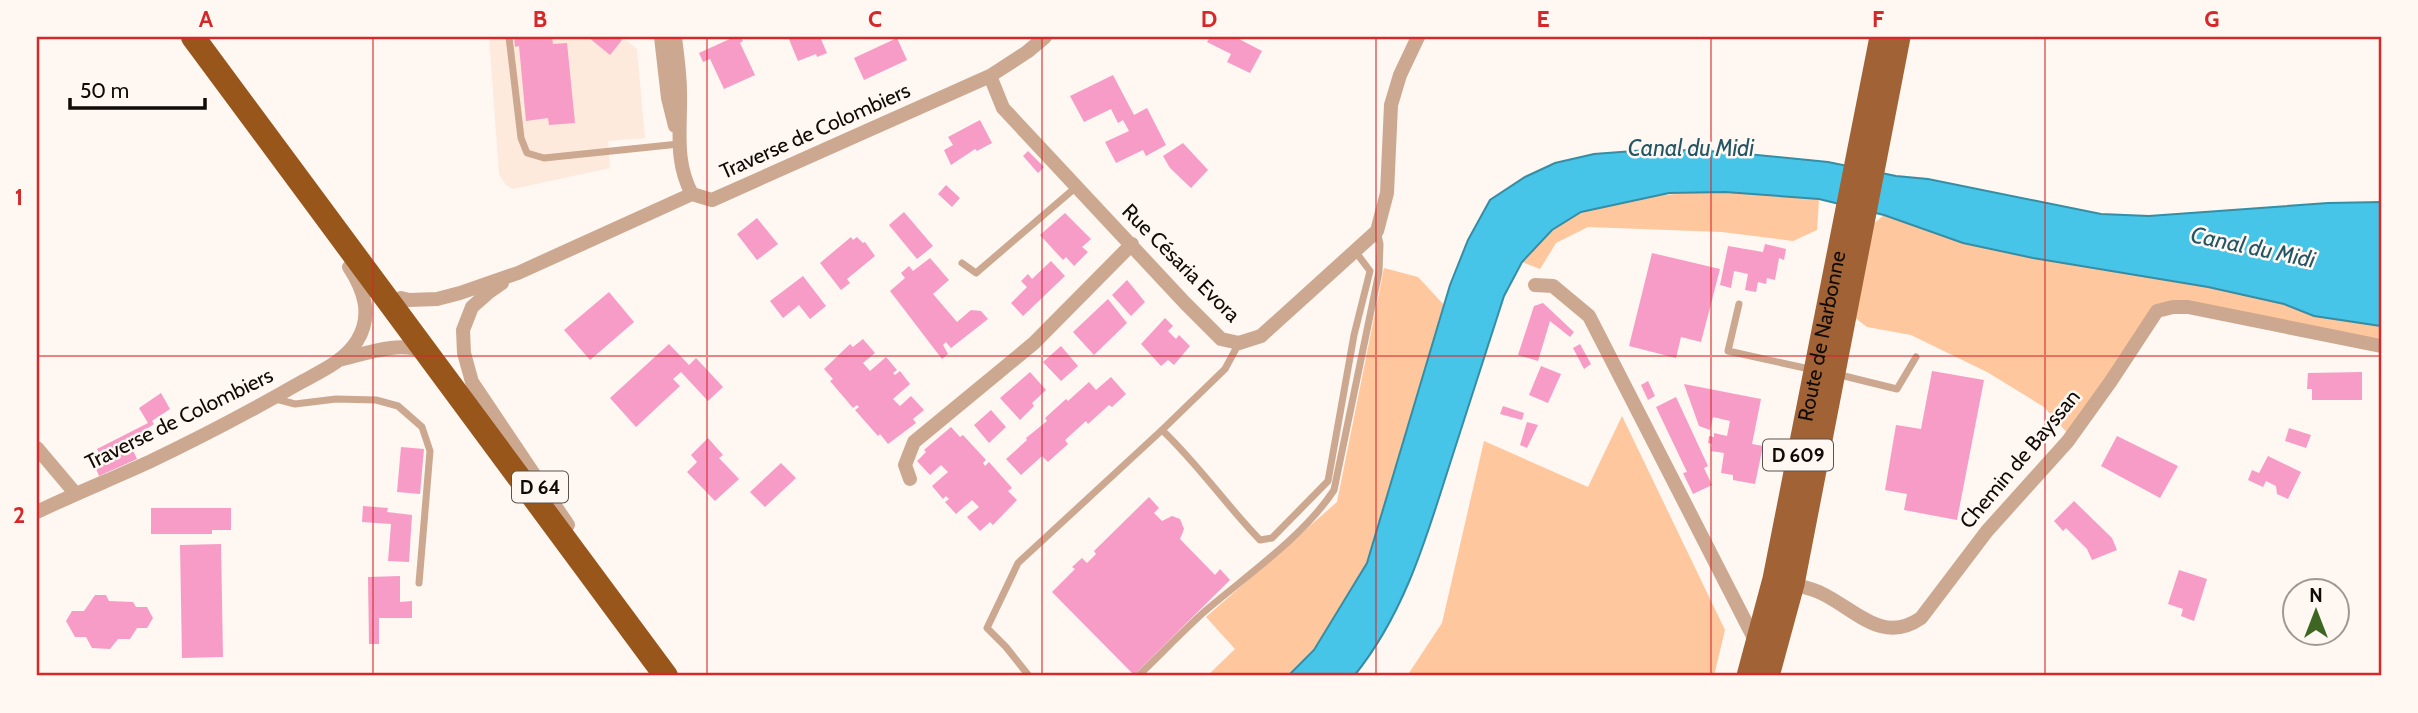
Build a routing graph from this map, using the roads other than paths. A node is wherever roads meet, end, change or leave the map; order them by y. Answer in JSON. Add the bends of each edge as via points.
{"nodes":[{"id":1,"x":193,"y":37,"type":"edge"},
{"id":2,"x":207,"y":37,"type":"edge"},
{"id":3,"x":509,"y":37,"type":"edge"},
{"id":4,"x":662,"y":37,"type":"edge"},
{"id":5,"x":675,"y":37,"type":"edge"},
{"id":6,"x":1045,"y":37,"type":"edge"},
{"id":7,"x":1418,"y":37,"type":"edge"},
{"id":8,"x":1881,"y":37,"type":"edge"},
{"id":9,"x":1899,"y":37,"type":"edge"},
{"id":10,"x":990,"y":76,"type":"junction"},
{"id":11,"x":264,"y":133,"type":"junction"},
{"id":12,"x":1869,"y":141,"type":"junction"},
{"id":13,"x":679,"y":144,"type":"junction"},
{"id":14,"x":1075,"y":188,"type":"junction"},
{"id":15,"x":692,"y":194,"type":"junction"},
{"id":16,"x":1377,"y":231,"type":"junction"},
{"id":17,"x":1132,"y":244,"type":"junction"},
{"id":18,"x":1354,"y":251,"type":"junction"},
{"id":19,"x":962,"y":263,"type":"dead end"},
{"id":20,"x":518,"y":273,"type":"junction"},
{"id":21,"x":1535,"y":285,"type":"dead end"},
{"id":22,"x":401,"y":298,"type":"junction"},
{"id":23,"x":1739,"y":304,"type":"dead end"},
{"id":24,"x":1239,"y":343,"type":"junction"},
{"id":25,"x":2381,"y":346,"type":"edge"},
{"id":26,"x":427,"y":352,"type":"junction"},
{"id":27,"x":1916,"y":357,"type":"dead end"},
{"id":28,"x":338,"y":361,"type":"junction"},
{"id":29,"x":1825,"y":372,"type":"junction"},
{"id":30,"x":272,"y":399,"type":"junction"},
{"id":31,"x":1163,"y":430,"type":"junction"},
{"id":32,"x":37,"y":449,"type":"edge"},
{"id":33,"x":910,"y":479,"type":"dead end"},
{"id":34,"x":75,"y":493,"type":"junction"},
{"id":35,"x":37,"y":512,"type":"edge"},
{"id":36,"x":570,"y":528,"type":"junction"},
{"id":37,"x":1783,"y":581,"type":"junction"},
{"id":38,"x":419,"y":583,"type":"dead end"},
{"id":39,"x":1757,"y":643,"type":"junction"},
{"id":40,"x":666,"y":676,"type":"edge"},
{"id":41,"x":679,"y":676,"type":"edge"},
{"id":42,"x":1029,"y":676,"type":"edge"},
{"id":43,"x":1138,"y":676,"type":"edge"},
{"id":44,"x":1748,"y":676,"type":"edge"},
{"id":45,"x":1766,"y":676,"type":"edge"}],
"edges":[{"from":1,"to":11,"type":"highway","number":"D 64"},
{"from":2,"to":22,"type":"highway","number":"D 64"},
{"from":3,"to":13,"type":"lane","via":[[521,138],[527,153],[544,158]]},
{"from":4,"to":13,"type":"street","via":[[668,98]]},
{"from":5,"to":13,"type":"street"},
{"from":6,"to":10,"type":"street","name":"Traverse de Colombiers"},
{"from":7,"to":16,"type":"street","via":[[1391,105],[1387,193]]},
{"from":8,"to":12,"type":"main road","name":"Route de Narbonne","number":"D 609"},
{"from":9,"to":12,"type":"main road","name":"Route de Narbonne","number":"D 609"},
{"from":10,"to":14,"type":"street","name":"Rue Césaria Evora","via":[[1003,108]]},
{"from":10,"to":15,"type":"street","name":"Traverse de Colombiers","via":[[712,200]]},
{"from":11,"to":26,"type":"highway","number":"D 64"},
{"from":11,"to":28,"type":"street","name":"Traverse de Colombiers","via":[[360,283],[366,304],[364,325],[356,343]]},
{"from":12,"to":29,"type":"main road","name":"Route de Narbonne","number":"D 609"},
{"from":13,"to":15,"type":"street","via":[[682,177]]},
{"from":14,"to":17,"type":"street","name":"Rue Césaria Evora"},
{"from":14,"to":19,"type":"lane","via":[[976,273]]},
{"from":15,"to":20,"type":"street","name":"Traverse de Colombiers"},
{"from":16,"to":18,"type":"street","name":"Rue Césaria Evora"},
{"from":16,"to":43,"type":"lane","via":[[1379,272],[1334,490],[1323,508]]},
{"from":17,"to":24,"type":"street","name":"Rue Césaria Evora","via":[[1221,339]]},
{"from":17,"to":33,"type":"street","via":[[1034,343],[914,442],[905,465]]},
{"from":18,"to":24,"type":"street","name":"Rue Césaria Evora","via":[[1261,336]]},
{"from":18,"to":31,"type":"lane","via":[[1370,271],[1328,481],[1272,538],[1261,540]]},
{"from":20,"to":22,"type":"street","name":"Traverse de Colombiers","via":[[437,299]]},
{"from":20,"to":36,"type":"street","name":"Traverse de Colombiers","via":[[472,307],[463,330],[464,353],[472,382]]},
{"from":21,"to":39,"type":"street","via":[[1553,286],[1589,316]]},
{"from":22,"to":36,"type":"highway","number":"D 64"},
{"from":23,"to":29,"type":"lane","via":[[1728,351]]},
{"from":24,"to":31,"type":"lane","via":[[1225,369]]},
{"from":25,"to":37,"type":"street","name":"Chemin de Bayssan","via":[[2188,307],[2157,311],[2068,441],[1987,531],[1921,618],[1892,629],[1876,625],[1821,593]]},
{"from":26,"to":28,"type":"street","name":"Traverse de Colombiers","via":[[415,347],[393,348]]},
{"from":26,"to":40,"type":"highway","number":"D 64"},
{"from":27,"to":29,"type":"lane","via":[[1897,389]]},
{"from":28,"to":30,"type":"street","name":"Traverse de Colombiers"},
{"from":29,"to":37,"type":"main road","name":"Route de Narbonne","number":"D 609"},
{"from":30,"to":34,"type":"street","name":"Traverse de Colombiers"},
{"from":30,"to":38,"type":"lane","via":[[295,404],[376,400],[398,406],[422,428],[430,451]]},
{"from":31,"to":42,"type":"lane","via":[[1018,563],[987,628]]},
{"from":32,"to":34,"type":"street"},
{"from":34,"to":35,"type":"street","name":"Traverse de Colombiers"},
{"from":36,"to":41,"type":"highway","number":"D 64"},
{"from":37,"to":39,"type":"main road","name":"Route de Narbonne","number":"D 609"},
{"from":37,"to":45,"type":"main road","name":"Route de Narbonne","number":"D 609"},
{"from":39,"to":44,"type":"main road","name":"Route de Narbonne","number":"D 609"},
{"from":39,"to":45,"type":"street"}]}
